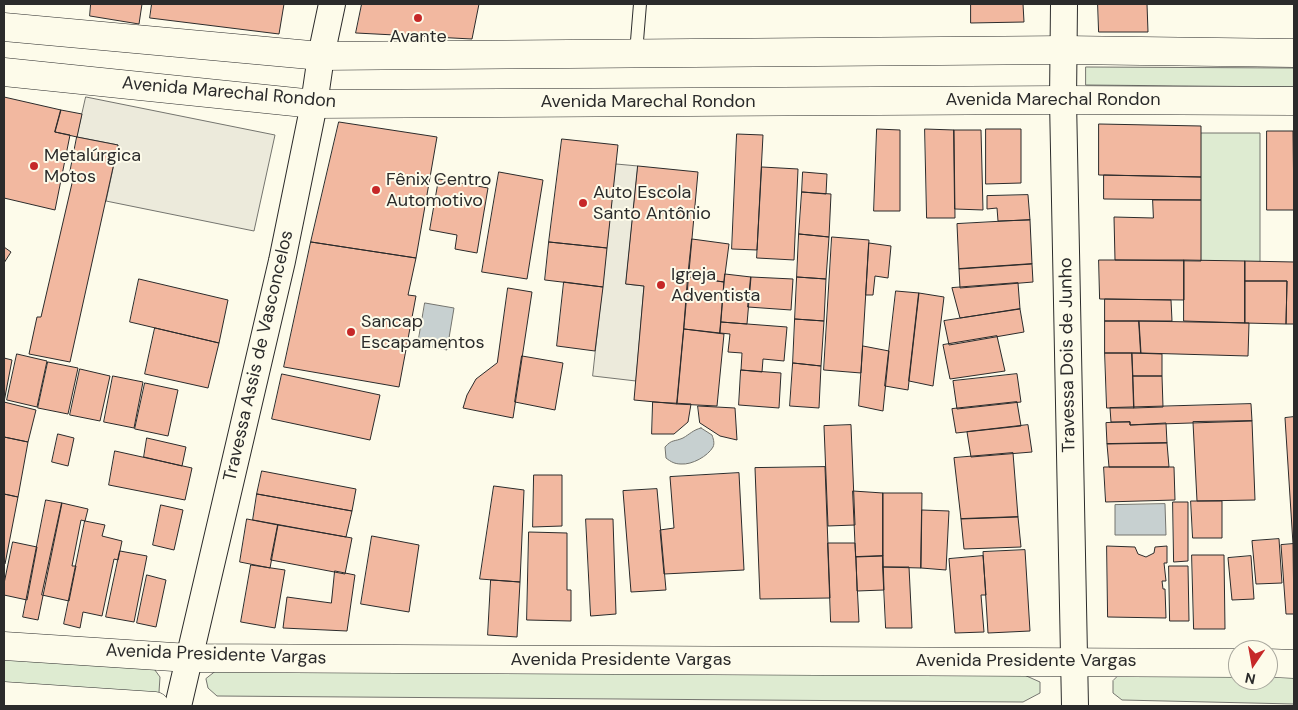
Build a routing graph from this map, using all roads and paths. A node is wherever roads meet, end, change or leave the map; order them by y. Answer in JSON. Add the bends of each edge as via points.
{"nodes":[{"id":1,"x":332,"y":4,"type":"edge"},
{"id":2,"x":640,"y":4,"type":"edge"},
{"id":3,"x":1064,"y":4,"type":"edge"},
{"id":4,"x":4,"y":27,"type":"edge"},
{"id":5,"x":1065,"y":50,"type":"junction"},
{"id":6,"x":636,"y":53,"type":"junction"},
{"id":7,"x":1294,"y":54,"type":"edge"},
{"id":8,"x":321,"y":56,"type":"junction"},
{"id":9,"x":4,"y":72,"type":"edge"},
{"id":10,"x":1063,"y":100,"type":"junction"},
{"id":11,"x":1294,"y":100,"type":"edge"},
{"id":12,"x":314,"y":104,"type":"junction"},
{"id":13,"x":4,"y":646,"type":"edge"},
{"id":14,"x":189,"y":658,"type":"junction"},
{"id":15,"x":1074,"y":661,"type":"junction"},
{"id":16,"x":1228,"y":663,"type":"edge"},
{"id":17,"x":1278,"y":663,"type":"edge"},
{"id":18,"x":1294,"y":664,"type":"edge"},
{"id":19,"x":4,"y":696,"type":"edge"},
{"id":20,"x":155,"y":706,"type":"edge"},
{"id":21,"x":178,"y":706,"type":"edge"},
{"id":22,"x":1075,"y":706,"type":"edge"}],
"edges":[{"from":1,"to":8,"type":"street","name":"Travessa Assis de Vasconcelos"},
{"from":2,"to":6,"type":"lane"},
{"from":3,"to":5,"type":"street","name":"Travessa Dois de Junho"},
{"from":4,"to":8,"type":"street"},
{"from":5,"to":6,"type":"street"},
{"from":5,"to":7,"type":"street"},
{"from":5,"to":10,"type":"street","name":"Travessa Dois de Junho"},
{"from":6,"to":8,"type":"street"},
{"from":8,"to":12,"type":"street","name":"Travessa Assis de Vasconcelos"},
{"from":9,"to":12,"type":"street","name":"Avenida Marechal Rondon"},
{"from":10,"to":11,"type":"street","name":"Avenida Marechal Rondon"},
{"from":10,"to":12,"type":"street","name":"Avenida Marechal Rondon"},
{"from":10,"to":15,"type":"street","name":"Travessa Dois de Junho"},
{"from":12,"to":14,"type":"street","name":"Travessa Assis de Vasconcelos","via":[[282,261]]},
{"from":13,"to":14,"type":"street","name":"Avenida Presidente Vargas"},
{"from":14,"to":15,"type":"street","name":"Avenida Presidente Vargas"},
{"from":14,"to":21,"type":"street","name":"Travessa Assis de Vasconcelos"},
{"from":15,"to":16,"type":"street","name":"Avenida Presidente Vargas"},
{"from":15,"to":22,"type":"street","name":"Travessa Dois de Junho"},
{"from":17,"to":18,"type":"street"},
{"from":19,"to":20,"type":"street"}]}
